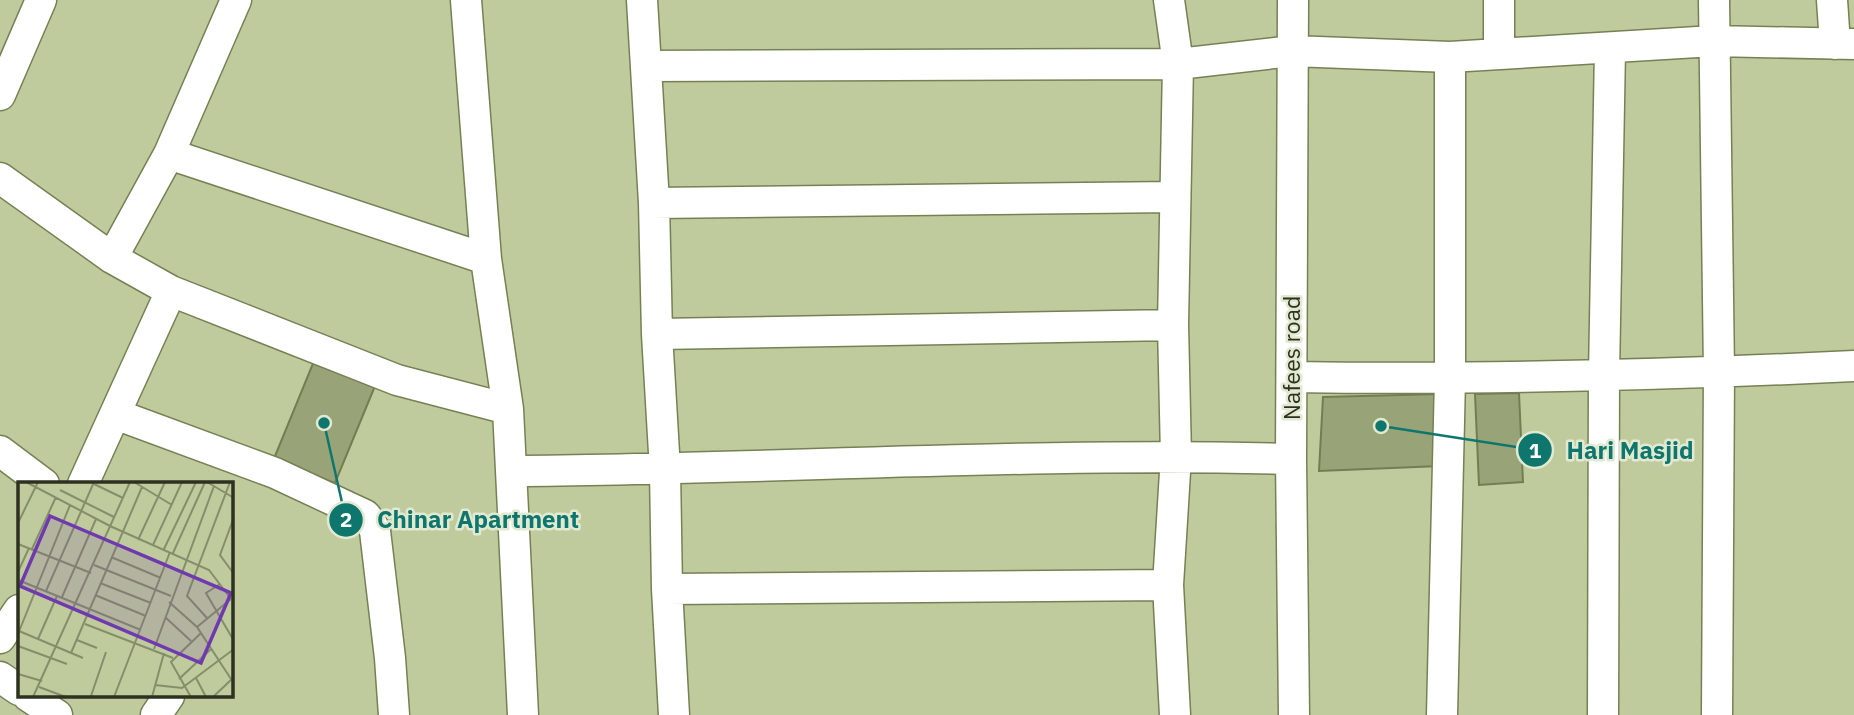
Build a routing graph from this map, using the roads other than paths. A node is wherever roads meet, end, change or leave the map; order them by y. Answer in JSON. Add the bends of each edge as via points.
{"nodes":[{"id":1,"x":41,"y":0,"type":"edge"},
{"id":2,"x":236,"y":0,"type":"edge"},
{"id":3,"x":466,"y":0,"type":"edge"},
{"id":4,"x":642,"y":0,"type":"edge"},
{"id":5,"x":1169,"y":0,"type":"edge"},
{"id":6,"x":1293,"y":0,"type":"edge"},
{"id":7,"x":1499,"y":0,"type":"edge"},
{"id":8,"x":1714,"y":0,"type":"edge"},
{"id":9,"x":1832,"y":0,"type":"edge"},
{"id":10,"x":1714,"y":41,"type":"junction"},
{"id":11,"x":1845,"y":44,"type":"edge"},
{"id":12,"x":1609,"y":49,"type":"junction"},
{"id":13,"x":1292,"y":51,"type":"junction"},
{"id":14,"x":1499,"y":53,"type":"junction"},
{"id":15,"x":1450,"y":57,"type":"junction"},
{"id":16,"x":1178,"y":64,"type":"junction"},
{"id":17,"x":646,"y":66,"type":"junction"},
{"id":18,"x":0,"y":95,"type":"edge"},
{"id":19,"x":169,"y":154,"type":"junction"},
{"id":20,"x":0,"y":178,"type":"edge"},
{"id":21,"x":1175,"y":197,"type":"junction"},
{"id":22,"x":654,"y":203,"type":"junction"},
{"id":23,"x":112,"y":258,"type":"junction"},
{"id":24,"x":486,"y":259,"type":"junction"},
{"id":25,"x":170,"y":291,"type":"junction"},
{"id":26,"x":1173,"y":325,"type":"junction"},
{"id":27,"x":657,"y":334,"type":"junction"},
{"id":28,"x":1854,"y":366,"type":"edge"},
{"id":29,"x":1719,"y":372,"type":"junction"},
{"id":30,"x":1604,"y":375,"type":"junction"},
{"id":31,"x":1292,"y":377,"type":"junction"},
{"id":32,"x":1450,"y":379,"type":"junction"},
{"id":33,"x":508,"y":409,"type":"junction"},
{"id":34,"x":115,"y":414,"type":"junction"},
{"id":35,"x":0,"y":451,"type":"edge"},
{"id":36,"x":1176,"y":456,"type":"junction"},
{"id":37,"x":1291,"y":459,"type":"junction"},
{"id":38,"x":665,"y":470,"type":"junction"},
{"id":39,"x":512,"y":471,"type":"junction"},
{"id":40,"x":41,"y":482,"type":"edge"},
{"id":41,"x":84,"y":482,"type":"edge"},
{"id":42,"x":1168,"y":585,"type":"junction"},
{"id":43,"x":667,"y":589,"type":"junction"},
{"id":44,"x":18,"y":611,"type":"edge"},
{"id":45,"x":0,"y":638,"type":"edge"},
{"id":46,"x":0,"y":677,"type":"edge"},
{"id":47,"x":18,"y":689,"type":"edge"},
{"id":48,"x":31,"y":698,"type":"edge"},
{"id":49,"x":168,"y":698,"type":"edge"},
{"id":50,"x":57,"y":715,"type":"edge"},
{"id":51,"x":156,"y":715,"type":"edge"},
{"id":52,"x":394,"y":715,"type":"edge"},
{"id":53,"x":523,"y":715,"type":"edge"},
{"id":54,"x":674,"y":715,"type":"edge"},
{"id":55,"x":1175,"y":715,"type":"edge"},
{"id":56,"x":1294,"y":715,"type":"edge"},
{"id":57,"x":1442,"y":715,"type":"edge"},
{"id":58,"x":1602,"y":715,"type":"edge"},
{"id":59,"x":1717,"y":715,"type":"edge"}],
"edges":[{"from":1,"to":18,"type":"street"},
{"from":2,"to":19,"type":"street"},
{"from":3,"to":24,"type":"street"},
{"from":4,"to":17,"type":"street"},
{"from":5,"to":16,"type":"street"},
{"from":6,"to":13,"type":"street","name":"Nafees road"},
{"from":7,"to":14,"type":"street"},
{"from":8,"to":10,"type":"street"},
{"from":9,"to":11,"type":"street"},
{"from":10,"to":11,"type":"street"},
{"from":10,"to":12,"type":"street"},
{"from":10,"to":29,"type":"street"},
{"from":12,"to":14,"type":"street"},
{"from":12,"to":30,"type":"street"},
{"from":13,"to":15,"type":"street"},
{"from":13,"to":16,"type":"street"},
{"from":13,"to":31,"type":"street","name":"Nafees road"},
{"from":14,"to":15,"type":"street"},
{"from":15,"to":32,"type":"street"},
{"from":16,"to":17,"type":"street"},
{"from":16,"to":21,"type":"street"},
{"from":17,"to":22,"type":"street"},
{"from":19,"to":23,"type":"street"},
{"from":19,"to":24,"type":"street"},
{"from":20,"to":23,"type":"street"},
{"from":21,"to":22,"type":"street"},
{"from":21,"to":26,"type":"street"},
{"from":22,"to":27,"type":"street"},
{"from":23,"to":25,"type":"street"},
{"from":24,"to":33,"type":"street"},
{"from":25,"to":33,"type":"street","via":[[397,380]]},
{"from":25,"to":34,"type":"street"},
{"from":26,"to":27,"type":"street"},
{"from":26,"to":36,"type":"street"},
{"from":27,"to":38,"type":"street"},
{"from":28,"to":29,"type":"street"},
{"from":29,"to":30,"type":"street"},
{"from":29,"to":59,"type":"street"},
{"from":30,"to":32,"type":"street"},
{"from":30,"to":58,"type":"street"},
{"from":31,"to":32,"type":"street"},
{"from":31,"to":37,"type":"street","name":"Nafees road"},
{"from":32,"to":57,"type":"street"},
{"from":33,"to":39,"type":"street"},
{"from":34,"to":41,"type":"street"},
{"from":34,"to":52,"type":"street","via":[[275,473],[365,514],[374,531]]},
{"from":35,"to":40,"type":"street"},
{"from":36,"to":37,"type":"street"},
{"from":36,"to":38,"type":"street"},
{"from":36,"to":42,"type":"street"},
{"from":37,"to":56,"type":"street","name":"Nafees road"},
{"from":38,"to":39,"type":"street"},
{"from":38,"to":43,"type":"street"},
{"from":39,"to":53,"type":"street"},
{"from":42,"to":43,"type":"street"},
{"from":42,"to":55,"type":"street"},
{"from":43,"to":54,"type":"street"},
{"from":44,"to":45,"type":"street"},
{"from":46,"to":47,"type":"street"},
{"from":48,"to":50,"type":"street"},
{"from":49,"to":51,"type":"street"}]}
